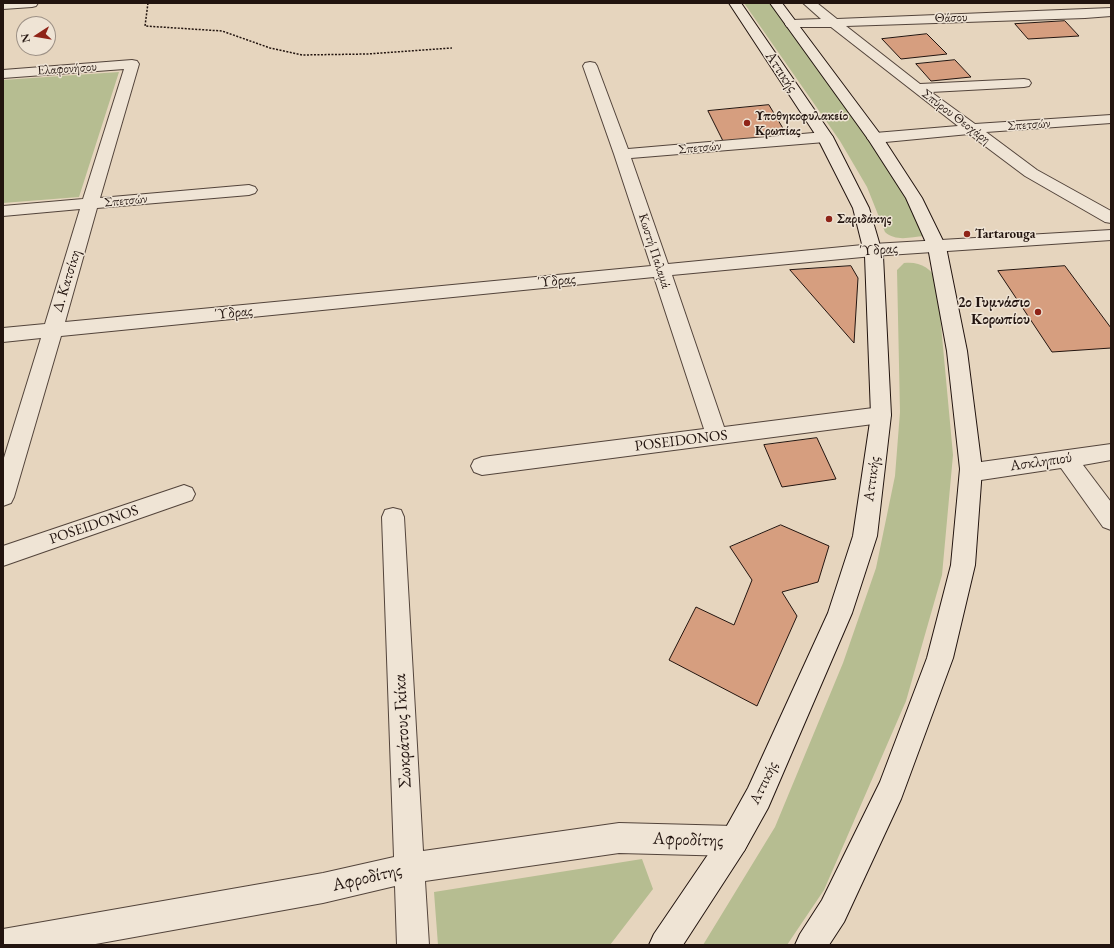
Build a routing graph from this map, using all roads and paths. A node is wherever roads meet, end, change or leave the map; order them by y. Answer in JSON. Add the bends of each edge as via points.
{"nodes":[{"id":1,"x":32,"y":3,"type":"edge"},
{"id":2,"x":148,"y":3,"type":"edge"},
{"id":3,"x":735,"y":3,"type":"edge"},
{"id":4,"x":776,"y":3,"type":"edge"},
{"id":5,"x":809,"y":3,"type":"edge"},
{"id":6,"x":1086,"y":3,"type":"edge"},
{"id":7,"x":3,"y":5,"type":"edge"},
{"id":8,"x":1110,"y":11,"type":"edge"},
{"id":9,"x":833,"y":22,"type":"junction"},
{"id":10,"x":792,"y":24,"type":"junction"},
{"id":11,"x":452,"y":48,"type":"dead end"},
{"id":12,"x":132,"y":64,"type":"joint"},
{"id":13,"x":590,"y":66,"type":"dead end"},
{"id":14,"x":3,"y":74,"type":"edge"},
{"id":15,"x":1024,"y":83,"type":"dead end"},
{"id":16,"x":918,"y":88,"type":"junction"},
{"id":17,"x":1111,"y":118,"type":"edge"},
{"id":18,"x":971,"y":129,"type":"junction"},
{"id":19,"x":825,"y":137,"type":"junction"},
{"id":20,"x":875,"y":138,"type":"junction"},
{"id":21,"x":622,"y":154,"type":"junction"},
{"id":22,"x":249,"y":190,"type":"dead end"},
{"id":23,"x":90,"y":204,"type":"junction"},
{"id":24,"x":3,"y":211,"type":"edge"},
{"id":25,"x":1111,"y":218,"type":"edge"},
{"id":26,"x":1111,"y":235,"type":"edge"},
{"id":27,"x":937,"y":247,"type":"junction"},
{"id":28,"x":873,"y":250,"type":"junction"},
{"id":29,"x":660,"y":271,"type":"junction"},
{"id":30,"x":52,"y":331,"type":"junction"},
{"id":31,"x":3,"y":336,"type":"edge"},
{"id":32,"x":881,"y":415,"type":"junction"},
{"id":33,"x":717,"y":436,"type":"junction"},
{"id":34,"x":1111,"y":452,"type":"edge"},
{"id":35,"x":1067,"y":459,"type":"junction"},
{"id":36,"x":482,"y":466,"type":"dead end"},
{"id":37,"x":971,"y":469,"type":"junction"},
{"id":38,"x":184,"y":494,"type":"dead end"},
{"id":39,"x":3,"y":497,"type":"edge"},
{"id":40,"x":393,"y":517,"type":"dead end"},
{"id":41,"x":1111,"y":520,"type":"edge"},
{"id":42,"x":3,"y":556,"type":"edge"},
{"id":43,"x":734,"y":841,"type":"junction"},
{"id":44,"x":409,"y":868,"type":"junction"},
{"id":45,"x":3,"y":945,"type":"edge"},
{"id":46,"x":413,"y":945,"type":"edge"},
{"id":47,"x":665,"y":945,"type":"edge"},
{"id":48,"x":811,"y":945,"type":"edge"}],
"edges":[{"from":1,"to":7,"type":"street"},
{"from":2,"to":11,"type":"path","via":[[145,26],[222,32],[270,48],[302,55],[367,54]]},
{"from":3,"to":19,"type":"street","name":"Αττικής"},
{"from":4,"to":10,"type":"street"},
{"from":5,"to":9,"type":"street","name":"Σπύρου Θεοχάρη"},
{"from":6,"to":8,"type":"street"},
{"from":8,"to":9,"type":"street","name":"Θάσου","via":[[1085,14]]},
{"from":9,"to":10,"type":"street","name":"Θάσου"},
{"from":9,"to":16,"type":"street","name":"Σπύρου Θεοχάρη"},
{"from":10,"to":20,"type":"street"},
{"from":12,"to":14,"type":"street","name":"Ελαφονήσου"},
{"from":12,"to":23,"type":"street","name":"Δ. Κατσίκη"},
{"from":13,"to":21,"type":"street","name":"Κωστή Παλαμά"},
{"from":15,"to":16,"type":"street"},
{"from":16,"to":18,"type":"street","name":"Σπύρου Θεοχάρη"},
{"from":17,"to":18,"type":"street","name":"Σπετσών"},
{"from":18,"to":20,"type":"street","name":"Σπετσών"},
{"from":18,"to":25,"type":"street","name":"Σπύρου Θεοχάρη","via":[[1031,173]]},
{"from":19,"to":21,"type":"street","name":"Σπετσών"},
{"from":19,"to":28,"type":"street","name":"Αττικής","via":[[861,208]]},
{"from":20,"to":27,"type":"street","via":[[914,198]]},
{"from":21,"to":29,"type":"street","name":"Κωστή Παλαμά"},
{"from":22,"to":23,"type":"street","name":"Σπετσών"},
{"from":23,"to":24,"type":"street","name":"Σπετσών"},
{"from":23,"to":30,"type":"street","name":"Δ. Κατσίκη"},
{"from":26,"to":27,"type":"street","name":"Ύδρας"},
{"from":27,"to":28,"type":"street","name":"Ύδρας"},
{"from":27,"to":37,"type":"street","via":[[957,351]]},
{"from":28,"to":29,"type":"street","name":"Ύδρας"},
{"from":28,"to":32,"type":"street","name":"Αττικής"},
{"from":29,"to":30,"type":"street","name":"Ύδρας"},
{"from":29,"to":33,"type":"street","name":"Κωστή Παλαμά"},
{"from":30,"to":31,"type":"street","name":"Ύδρας"},
{"from":30,"to":39,"type":"street","name":"Δ. Κατσίκη"},
{"from":32,"to":33,"type":"street","name":"POSEIDONOS"},
{"from":32,"to":43,"type":"street","name":"Αττικής","via":[[865,536],[840,613],[761,791]]},
{"from":33,"to":36,"type":"street","name":"POSEIDONOS"},
{"from":34,"to":35,"type":"street","name":"Ασκληπιού"},
{"from":35,"to":37,"type":"street","name":"Ασκληπιού","via":[[981,471]]},
{"from":35,"to":41,"type":"street"},
{"from":37,"to":48,"type":"street","via":[[962,565],[940,658],[891,789],[833,911]]},
{"from":38,"to":42,"type":"street","name":"POSEIDONOS"},
{"from":40,"to":44,"type":"street","name":"Σωκράτους Γκίκα"},
{"from":43,"to":44,"type":"street","name":"Αφροδίτης","via":[[619,838]]},
{"from":43,"to":47,"type":"street","name":"Αττικής"},
{"from":44,"to":45,"type":"street","name":"Αφροδίτης","via":[[324,888]]},
{"from":44,"to":46,"type":"street","name":"Σωκράτους Γκίκα"}]}
